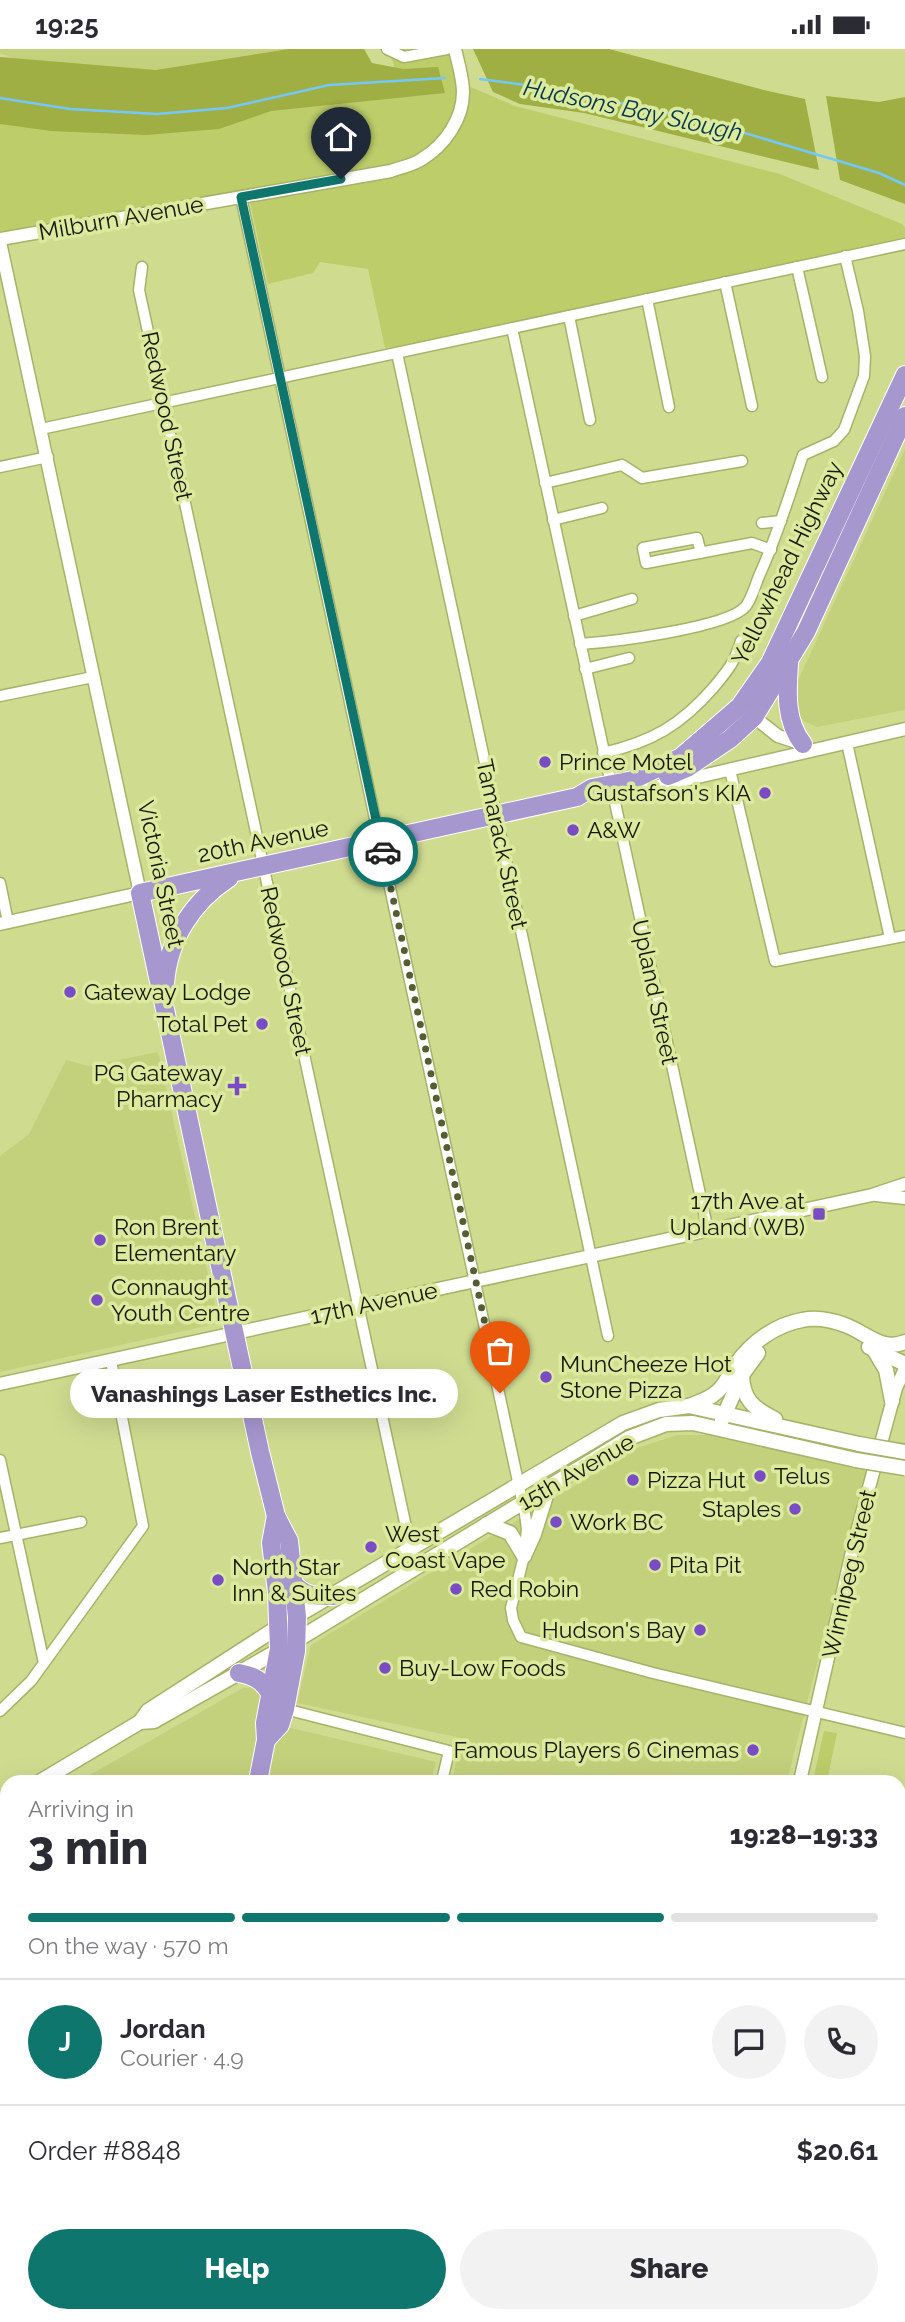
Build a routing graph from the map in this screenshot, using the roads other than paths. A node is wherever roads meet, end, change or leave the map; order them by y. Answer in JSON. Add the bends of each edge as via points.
{"nodes":[{"id":1,"x":387,"y":49,"type":"edge"},
{"id":2,"x":447,"y":49,"type":"edge"},
{"id":3,"x":455,"y":49,"type":"edge"},
{"id":4,"x":241,"y":197,"type":"junction"},
{"id":5,"x":0,"y":240,"type":"edge"},
{"id":6,"x":905,"y":244,"type":"edge"},
{"id":7,"x":845,"y":256,"type":"junction"},
{"id":8,"x":142,"y":267,"type":"dead end"},
{"id":9,"x":797,"y":267,"type":"junction"},
{"id":10,"x":725,"y":282,"type":"junction"},
{"id":11,"x":647,"y":299,"type":"junction"},
{"id":12,"x":569,"y":316,"type":"junction"},
{"id":13,"x":512,"y":328,"type":"junction"},
{"id":14,"x":397,"y":353,"type":"junction"},
{"id":15,"x":905,"y":375,"type":"edge"},
{"id":16,"x":822,"y":377,"type":"dead end"},
{"id":17,"x":280,"y":378,"type":"junction"},
{"id":18,"x":164,"y":403,"type":"junction"},
{"id":19,"x":752,"y":406,"type":"dead end"},
{"id":20,"x":669,"y":407,"type":"dead end"},
{"id":21,"x":905,"y":416,"type":"edge"},
{"id":22,"x":590,"y":420,"type":"dead end"},
{"id":23,"x":41,"y":429,"type":"junction"},
{"id":24,"x":48,"y":457,"type":"junction"},
{"id":25,"x":742,"y":461,"type":"dead end"},
{"id":26,"x":0,"y":467,"type":"edge"},
{"id":27,"x":545,"y":483,"type":"junction"},
{"id":28,"x":602,"y":508,"type":"dead end"},
{"id":29,"x":553,"y":520,"type":"junction"},
{"id":30,"x":781,"y":521,"type":"junction"},
{"id":31,"x":762,"y":523,"type":"dead end"},
{"id":32,"x":771,"y":550,"type":"junction"},
{"id":33,"x":701,"y":553,"type":"junction"},
{"id":34,"x":632,"y":599,"type":"dead end"},
{"id":35,"x":574,"y":616,"type":"junction"},
{"id":36,"x":741,"y":641,"type":"dead end"},
{"id":37,"x":580,"y":644,"type":"junction"},
{"id":38,"x":629,"y":658,"type":"dead end"},
{"id":39,"x":789,"y":663,"type":"junction"},
{"id":40,"x":585,"y":669,"type":"junction"},
{"id":41,"x":93,"y":677,"type":"junction"},
{"id":42,"x":0,"y":696,"type":"edge"},
{"id":43,"x":747,"y":711,"type":"junction"},
{"id":44,"x":905,"y":729,"type":"edge"},
{"id":45,"x":846,"y":743,"type":"junction"},
{"id":46,"x":811,"y":746,"type":"junction"},
{"id":47,"x":603,"y":753,"type":"junction"},
{"id":48,"x":730,"y":770,"type":"junction"},
{"id":49,"x":611,"y":790,"type":"junction"},
{"id":50,"x":633,"y":792,"type":"junction"},
{"id":51,"x":495,"y":815,"type":"junction"},
{"id":52,"x":381,"y":840,"type":"junction"},
{"id":53,"x":263,"y":866,"type":"junction"},
{"id":54,"x":240,"y":871,"type":"junction"},
{"id":55,"x":0,"y":883,"type":"edge"},
{"id":56,"x":140,"y":893,"type":"junction"},
{"id":57,"x":4,"y":923,"type":"edge"},
{"id":58,"x":905,"y":936,"type":"edge"},
{"id":59,"x":890,"y":938,"type":"junction"},
{"id":60,"x":164,"y":1002,"type":"junction"},
{"id":61,"x":905,"y":1184,"type":"edge"},
{"id":62,"x":872,"y":1195,"type":"junction"},
{"id":63,"x":905,"y":1198,"type":"edge"},
{"id":64,"x":708,"y":1231,"type":"junction"},
{"id":65,"x":590,"y":1257,"type":"junction"},
{"id":66,"x":477,"y":1281,"type":"junction"},
{"id":67,"x":359,"y":1307,"type":"junction"},
{"id":68,"x":235,"y":1333,"type":"junction"},
{"id":69,"x":608,"y":1336,"type":"dead end"},
{"id":70,"x":905,"y":1342,"type":"edge"},
{"id":71,"x":874,"y":1349,"type":"junction"},
{"id":72,"x":111,"y":1361,"type":"junction"},
{"id":73,"x":905,"y":1366,"type":"edge"},
{"id":74,"x":742,"y":1375,"type":"junction"},
{"id":75,"x":0,"y":1384,"type":"edge"},
{"id":76,"x":892,"y":1401,"type":"junction"},
{"id":77,"x":689,"y":1406,"type":"junction"},
{"id":78,"x":725,"y":1413,"type":"junction"},
{"id":79,"x":719,"y":1428,"type":"junction"},
{"id":80,"x":798,"y":1430,"type":"junction"},
{"id":81,"x":905,"y":1452,"type":"edge"},
{"id":82,"x":0,"y":1460,"type":"edge"},
{"id":83,"x":905,"y":1468,"type":"edge"},
{"id":84,"x":519,"y":1485,"type":"junction"},
{"id":85,"x":549,"y":1486,"type":"junction"},
{"id":86,"x":523,"y":1502,"type":"junction"},
{"id":87,"x":276,"y":1516,"type":"junction"},
{"id":88,"x":81,"y":1522,"type":"dead end"},
{"id":89,"x":487,"y":1524,"type":"junction"},
{"id":90,"x":17,"y":1535,"type":"junction"},
{"id":91,"x":0,"y":1538,"type":"edge"},
{"id":92,"x":411,"y":1550,"type":"junction"},
{"id":93,"x":524,"y":1556,"type":"junction"},
{"id":94,"x":293,"y":1582,"type":"junction"},
{"id":95,"x":334,"y":1596,"type":"junction"},
{"id":96,"x":297,"y":1617,"type":"junction"},
{"id":97,"x":278,"y":1627,"type":"junction"},
{"id":98,"x":297,"y":1640,"type":"junction"},
{"id":99,"x":279,"y":1649,"type":"junction"},
{"id":100,"x":44,"y":1663,"type":"junction"},
{"id":101,"x":239,"y":1673,"type":"junction"},
{"id":102,"x":270,"y":1693,"type":"junction"},
{"id":103,"x":285,"y":1709,"type":"junction"},
{"id":104,"x":0,"y":1711,"type":"edge"},
{"id":105,"x":817,"y":1712,"type":"junction"},
{"id":106,"x":140,"y":1722,"type":"junction"},
{"id":107,"x":905,"y":1733,"type":"edge"},
{"id":108,"x":266,"y":1740,"type":"junction"},
{"id":109,"x":51,"y":1775,"type":"edge"},
{"id":110,"x":259,"y":1775,"type":"edge"},
{"id":111,"x":443,"y":1775,"type":"edge"},
{"id":112,"x":801,"y":1775,"type":"edge"}],
"edges":[{"from":1,"to":2,"type":"street","via":[[404,57]]},
{"from":3,"to":4,"type":"street","name":"Milburn Avenue","via":[[464,89],[462,109],[441,143],[422,160],[391,170]]},
{"from":4,"to":5,"type":"street","name":"Milburn Avenue"},
{"from":4,"to":17,"type":"street"},
{"from":5,"to":23,"type":"street","name":"Victoria Street"},
{"from":6,"to":7,"type":"street"},
{"from":7,"to":9,"type":"street"},
{"from":7,"to":30,"type":"street","via":[[862,334],[864,376],[844,430],[834,441],[803,455]]},
{"from":8,"to":18,"type":"street","name":"Redwood Street","via":[[139,289]]},
{"from":9,"to":10,"type":"street"},
{"from":9,"to":16,"type":"street"},
{"from":10,"to":11,"type":"street"},
{"from":10,"to":19,"type":"street"},
{"from":11,"to":12,"type":"street"},
{"from":11,"to":20,"type":"street"},
{"from":12,"to":13,"type":"street"},
{"from":12,"to":22,"type":"street"},
{"from":13,"to":14,"type":"street"},
{"from":13,"to":27,"type":"street","name":"Upland Street"},
{"from":14,"to":17,"type":"street"},
{"from":14,"to":51,"type":"street","name":"Tamarack Street"},
{"from":15,"to":43,"type":"highway","name":"Yellowhead Highway"},
{"from":17,"to":18,"type":"street"},
{"from":17,"to":52,"type":"street"},
{"from":18,"to":23,"type":"street"},
{"from":18,"to":53,"type":"street","name":"Redwood Street"},
{"from":21,"to":39,"type":"highway","name":"Yellowhead Highway"},
{"from":23,"to":24,"type":"street","name":"Victoria Street"},
{"from":24,"to":26,"type":"street"},
{"from":24,"to":41,"type":"street","name":"Victoria Street"},
{"from":25,"to":27,"type":"street","via":[[642,478],[622,465]]},
{"from":27,"to":29,"type":"street","name":"Upland Street"},
{"from":28,"to":29,"type":"street"},
{"from":29,"to":35,"type":"street","name":"Upland Street"},
{"from":30,"to":31,"type":"street"},
{"from":30,"to":32,"type":"street"},
{"from":32,"to":33,"type":"street","via":[[752,543]]},
{"from":32,"to":37,"type":"street","via":[[745,607],[733,616],[622,641]]},
{"from":33,"to":33,"type":"street","via":[[697,538],[643,548],[646,563]]},
{"from":34,"to":35,"type":"street"},
{"from":35,"to":37,"type":"street","name":"Upland Street"},
{"from":36,"to":47,"type":"street","via":[[734,663],[694,711],[665,731]]},
{"from":37,"to":40,"type":"street","name":"Upland Street"},
{"from":38,"to":40,"type":"street"},
{"from":39,"to":43,"type":"highway","name":"Yellowhead Highway"},
{"from":39,"to":46,"type":"highway","via":[[787,702],[796,734]]},
{"from":40,"to":47,"type":"street","name":"Upland Street"},
{"from":41,"to":42,"type":"street"},
{"from":41,"to":56,"type":"street","name":"Victoria Street"},
{"from":43,"to":46,"type":"street","via":[[778,736]]},
{"from":43,"to":49,"type":"highway","name":"Yellowhead Highway","via":[[681,757]]},
{"from":43,"to":50,"type":"highway","name":"Yellowhead Highway","via":[[730,739],[687,768]]},
{"from":44,"to":45,"type":"street","name":"20th Avenue"},
{"from":45,"to":46,"type":"street","name":"20th Avenue"},
{"from":45,"to":59,"type":"street"},
{"from":46,"to":48,"type":"street","name":"20th Avenue"},
{"from":47,"to":49,"type":"street","name":"Upland Street"},
{"from":48,"to":50,"type":"street","name":"20th Avenue"},
{"from":48,"to":59,"type":"street","via":[[775,961]]},
{"from":49,"to":50,"type":"highway","name":"20th Avenue"},
{"from":49,"to":51,"type":"highway","name":"20th Avenue","via":[[593,800],[578,797]]},
{"from":49,"to":64,"type":"street","name":"Upland Street"},
{"from":51,"to":52,"type":"highway","name":"20th Avenue"},
{"from":51,"to":65,"type":"street","name":"Tamarack Street"},
{"from":52,"to":53,"type":"highway","name":"20th Avenue"},
{"from":52,"to":66,"type":"street"},
{"from":53,"to":54,"type":"highway","name":"20th Avenue"},
{"from":53,"to":67,"type":"street","name":"Redwood Street"},
{"from":54,"to":56,"type":"highway","name":"20th Avenue"},
{"from":54,"to":60,"type":"highway","via":[[214,888],[179,930],[166,968]]},
{"from":55,"to":57,"type":"street"},
{"from":56,"to":57,"type":"street","name":"20th Avenue"},
{"from":56,"to":60,"type":"highway","name":"Victoria Street"},
{"from":58,"to":59,"type":"street"},
{"from":60,"to":68,"type":"highway","name":"Victoria Street"},
{"from":61,"to":62,"type":"street","name":"17th Avenue"},
{"from":62,"to":63,"type":"street","name":"17th Avenue"},
{"from":62,"to":64,"type":"street","name":"17th Avenue"},
{"from":64,"to":65,"type":"street","name":"17th Avenue"},
{"from":65,"to":66,"type":"street","name":"17th Avenue"},
{"from":65,"to":69,"type":"street","name":"Tamarack Street"},
{"from":66,"to":67,"type":"street","name":"17th Avenue"},
{"from":66,"to":84,"type":"street"},
{"from":67,"to":68,"type":"street","name":"17th Avenue"},
{"from":67,"to":92,"type":"street","name":"Redwood Street"},
{"from":68,"to":72,"type":"street","name":"17th Avenue"},
{"from":68,"to":87,"type":"highway","name":"Victoria Street"},
{"from":70,"to":77,"type":"main road","via":[[884,1345],[829,1319],[782,1325],[758,1340],[718,1392]]},
{"from":71,"to":73,"type":"main road"},
{"from":71,"to":74,"type":"main road","via":[[843,1333],[807,1328],[786,1333],[763,1347]]},
{"from":71,"to":76,"type":"main road","via":[[886,1370]]},
{"from":72,"to":75,"type":"street","name":"17th Avenue"},
{"from":72,"to":100,"type":"street","via":[[143,1526]]},
{"from":73,"to":76,"type":"street","name":"Winnipeg Street"},
{"from":74,"to":78,"type":"main road"},
{"from":74,"to":80,"type":"main road","via":[[751,1405]]},
{"from":76,"to":105,"type":"street","name":"Winnipeg Street","via":[[854,1543]]},
{"from":77,"to":78,"type":"main road","name":"15th Avenue"},
{"from":77,"to":84,"type":"main road","name":"15th Avenue","via":[[623,1423]]},
{"from":78,"to":79,"type":"main road"},
{"from":78,"to":80,"type":"main road","name":"15th Avenue"},
{"from":79,"to":83,"type":"main road","name":"15th Avenue","bridge":true},
{"from":79,"to":85,"type":"main road","name":"15th Avenue","via":[[666,1424],[629,1439]]},
{"from":80,"to":81,"type":"main road","name":"15th Avenue","bridge":true},
{"from":82,"to":90,"type":"street"},
{"from":84,"to":86,"type":"street"},
{"from":84,"to":92,"type":"main road","name":"15th Avenue"},
{"from":85,"to":86,"type":"main road","name":"15th Avenue"},
{"from":85,"to":93,"type":"main road"},
{"from":86,"to":89,"type":"main road","name":"15th Avenue"},
{"from":86,"to":93,"type":"street"},
{"from":87,"to":94,"type":"highway","name":"Victoria Street","via":[[289,1541]]},
{"from":87,"to":97,"type":"highway","name":"Victoria Street","via":[[271,1543]]},
{"from":88,"to":90,"type":"street"},
{"from":89,"to":93,"type":"main road","via":[[510,1533]]},
{"from":89,"to":98,"type":"main road","name":"15th Avenue"},
{"from":90,"to":91,"type":"street"},
{"from":90,"to":100,"type":"street"},
{"from":92,"to":95,"type":"main road","name":"15th Avenue"},
{"from":93,"to":105,"type":"street","via":[[511,1608],[521,1637]]},
{"from":94,"to":95,"type":"highway","via":[[307,1594]]},
{"from":94,"to":96,"type":"highway","name":"Victoria Street"},
{"from":95,"to":96,"type":"main road","name":"15th Avenue"},
{"from":96,"to":97,"type":"main road","name":"15th Avenue"},
{"from":96,"to":98,"type":"highway","name":"Victoria Street"},
{"from":97,"to":99,"type":"highway","name":"Victoria Street"},
{"from":97,"to":106,"type":"main road","name":"15th Avenue","via":[[148,1711]]},
{"from":98,"to":99,"type":"main road","name":"15th Avenue"},
{"from":98,"to":103,"type":"highway","name":"Victoria Street"},
{"from":99,"to":101,"type":"main road","name":"15th Avenue"},
{"from":99,"to":102,"type":"highway","name":"Victoria Street"},
{"from":100,"to":104,"type":"street"},
{"from":101,"to":102,"type":"highway","via":[[264,1683]]},
{"from":101,"to":106,"type":"main road","name":"15th Avenue","via":[[154,1721]]},
{"from":102,"to":108,"type":"highway","name":"Victoria Street"},
{"from":103,"to":108,"type":"highway","name":"Victoria Street","via":[[281,1725]]},
{"from":103,"to":111,"type":"street","via":[[449,1751]]},
{"from":105,"to":107,"type":"street"},
{"from":105,"to":112,"type":"street","name":"Winnipeg Street"},
{"from":106,"to":109,"type":"main road"},
{"from":108,"to":110,"type":"highway","name":"Victoria Street"}]}
